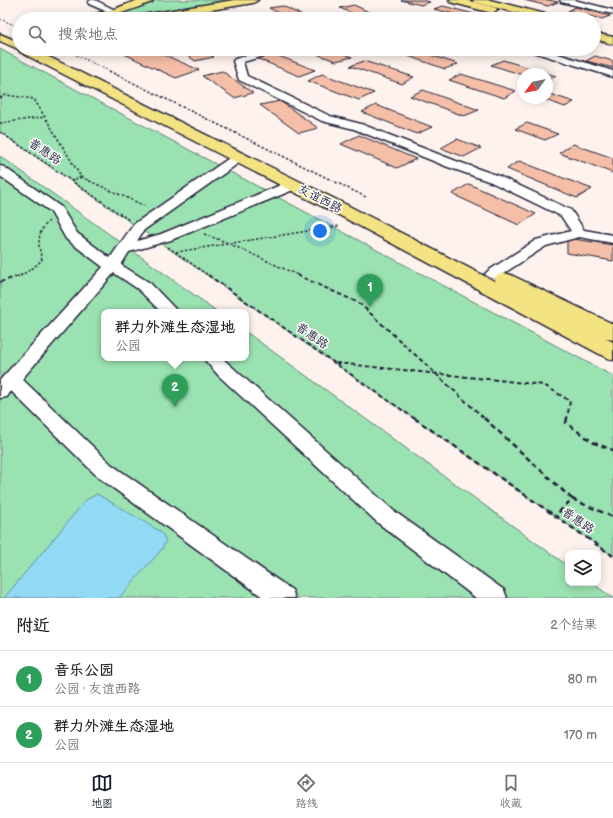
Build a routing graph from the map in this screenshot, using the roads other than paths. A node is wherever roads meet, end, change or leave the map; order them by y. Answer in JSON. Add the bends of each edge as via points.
{"nodes":[{"id":1,"x":148,"y":0,"type":"edge"},
{"id":2,"x":252,"y":0,"type":"edge"},
{"id":3,"x":454,"y":0,"type":"edge"},
{"id":4,"x":478,"y":0,"type":"edge"},
{"id":5,"x":564,"y":0,"type":"edge"},
{"id":6,"x":92,"y":2,"type":"dead end"},
{"id":7,"x":115,"y":12,"type":"joint"},
{"id":8,"x":179,"y":12,"type":"edge"},
{"id":9,"x":500,"y":12,"type":"edge"},
{"id":10,"x":525,"y":12,"type":"edge"},
{"id":11,"x":613,"y":12,"type":"edge"},
{"id":12,"x":0,"y":25,"type":"edge"},
{"id":13,"x":12,"y":31,"type":"edge"},
{"id":14,"x":601,"y":31,"type":"edge"},
{"id":15,"x":613,"y":34,"type":"edge"},
{"id":16,"x":3,"y":38,"type":"edge"},
{"id":17,"x":601,"y":38,"type":"edge"},
{"id":18,"x":613,"y":41,"type":"edge"},
{"id":19,"x":12,"y":42,"type":"edge"},
{"id":20,"x":38,"y":56,"type":"edge"},
{"id":21,"x":63,"y":56,"type":"edge"},
{"id":22,"x":255,"y":56,"type":"edge"},
{"id":23,"x":555,"y":56,"type":"edge"},
{"id":24,"x":613,"y":74,"type":"edge"},
{"id":25,"x":239,"y":157,"type":"junction"},
{"id":26,"x":0,"y":170,"type":"edge"},
{"id":27,"x":293,"y":185,"type":"junction"},
{"id":28,"x":579,"y":233,"type":"junction"},
{"id":29,"x":613,"y":240,"type":"edge"},
{"id":30,"x":124,"y":249,"type":"junction"},
{"id":31,"x":112,"y":266,"type":"junction"},
{"id":32,"x":493,"y":274,"type":"junction"},
{"id":33,"x":167,"y":309,"type":"edge"},
{"id":34,"x":613,"y":333,"type":"edge"},
{"id":35,"x":613,"y":352,"type":"edge"},
{"id":36,"x":215,"y":361,"type":"edge"},
{"id":37,"x":5,"y":386,"type":"edge"},
{"id":38,"x":283,"y":598,"type":"edge"},
{"id":39,"x":495,"y":598,"type":"edge"}],
"edges":[{"from":1,"to":7,"type":"main road"},
{"from":2,"to":8,"type":"main road"},
{"from":3,"to":9,"type":"main road"},
{"from":4,"to":10,"type":"main road"},
{"from":5,"to":11,"type":"street"},
{"from":6,"to":7,"type":"street"},
{"from":12,"to":13,"type":"main road"},
{"from":14,"to":15,"type":"main road"},
{"from":16,"to":19,"type":"main road"},
{"from":17,"to":18,"type":"main road"},
{"from":20,"to":25,"type":"main road","name":"友谊西路"},
{"from":21,"to":32,"type":"main road","name":"友谊西路","via":[[356,202]]},
{"from":22,"to":28,"type":"street","via":[[238,61],[242,78],[326,119],[357,126],[495,179],[566,213]]},
{"from":23,"to":24,"type":"street"},
{"from":25,"to":27,"type":"main road","name":"友谊西路"},
{"from":25,"to":30,"type":"street","via":[[139,227]]},
{"from":26,"to":31,"type":"street","via":[[56,210],[71,236]]},
{"from":27,"to":30,"type":"street","via":[[157,240]]},
{"from":27,"to":35,"type":"main road","name":"友谊西路"},
{"from":28,"to":29,"type":"street"},
{"from":28,"to":32,"type":"street","via":[[541,243]]},
{"from":30,"to":31,"type":"street"},
{"from":31,"to":33,"type":"street","via":[[144,286]]},
{"from":31,"to":37,"type":"street"},
{"from":32,"to":34,"type":"main road","name":"友谊西路"},
{"from":36,"to":39,"type":"street","via":[[386,517]]},
{"from":37,"to":38,"type":"street","via":[[105,471]]}]}
